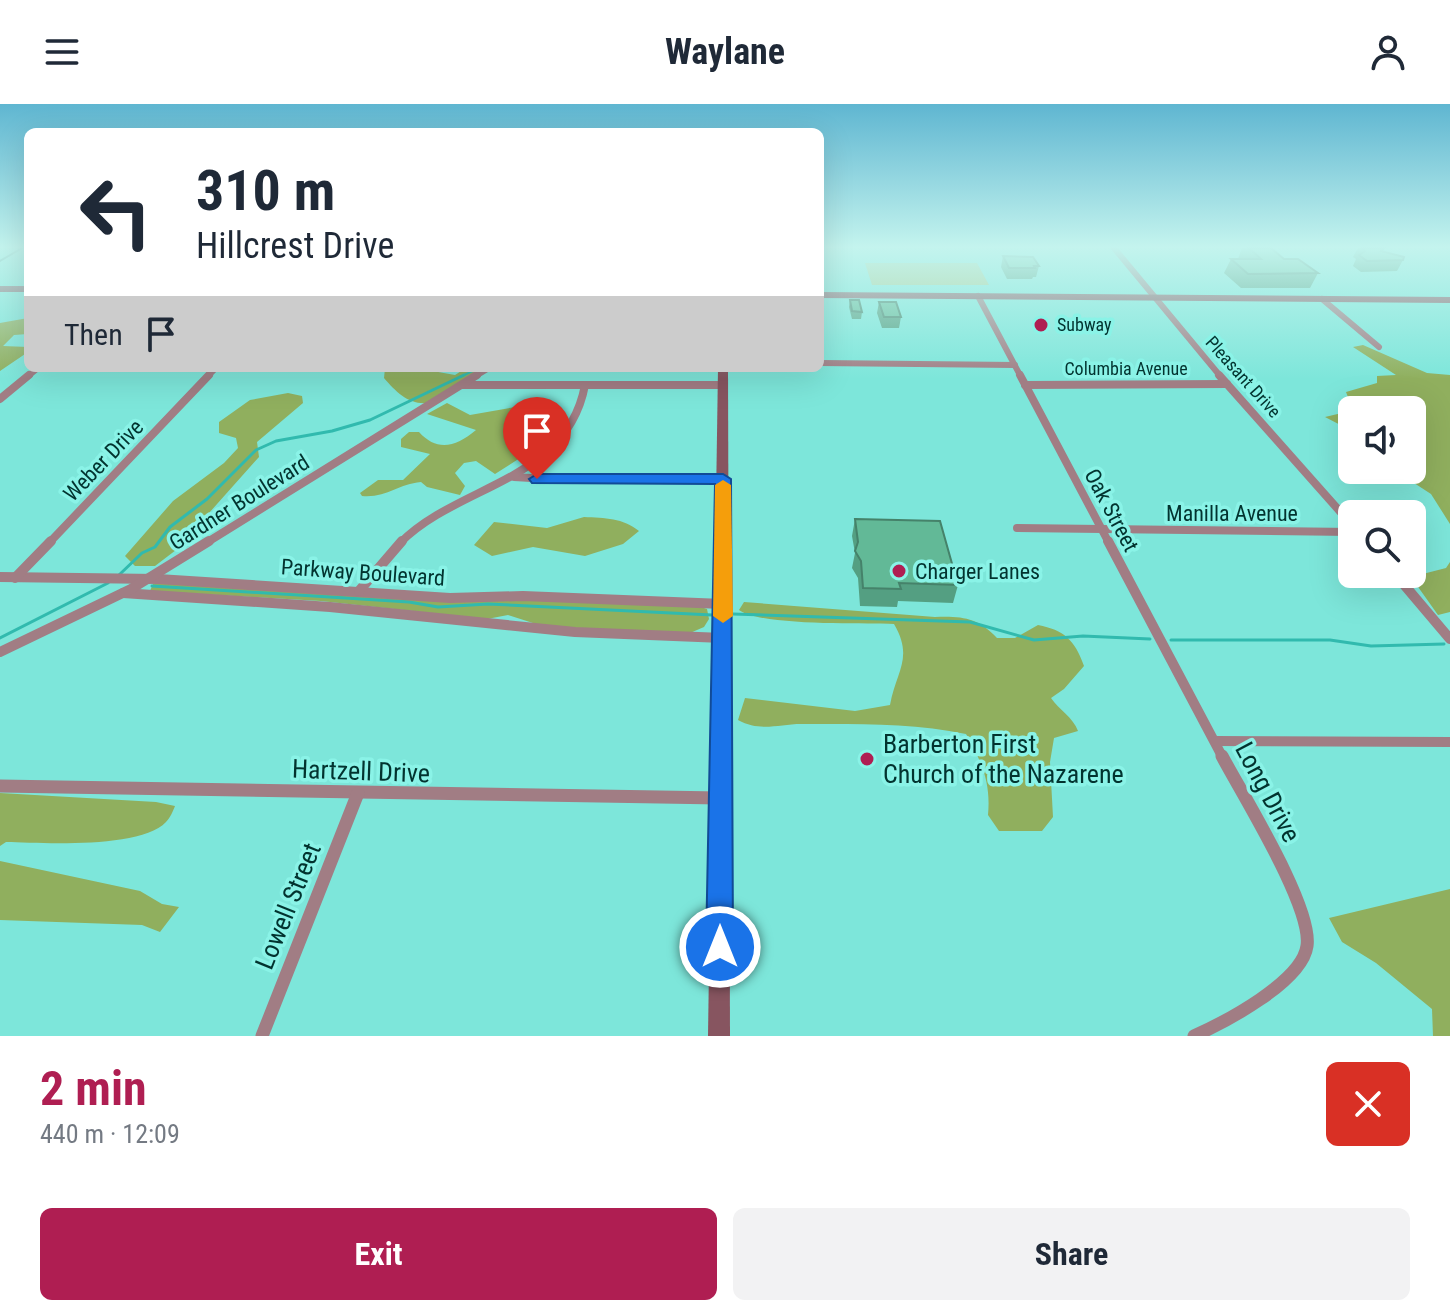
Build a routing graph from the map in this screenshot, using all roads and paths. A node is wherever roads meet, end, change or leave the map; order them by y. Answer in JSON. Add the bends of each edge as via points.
{"nodes":[{"id":1,"x":1150,"y":291,"type":"edge"},
{"id":2,"x":824,"y":295,"type":"edge"},
{"id":3,"x":978,"y":296,"type":"junction"},
{"id":4,"x":1155,"y":298,"type":"junction"},
{"id":5,"x":1322,"y":299,"type":"junction"},
{"id":6,"x":1450,"y":300,"type":"edge"},
{"id":7,"x":1379,"y":347,"type":"dead end"},
{"id":8,"x":824,"y":363,"type":"edge"},
{"id":9,"x":1015,"y":365,"type":"junction"},
{"id":10,"x":33,"y":372,"type":"edge"},
{"id":11,"x":212,"y":372,"type":"edge"},
{"id":12,"x":483,"y":372,"type":"edge"},
{"id":13,"x":723,"y":376,"type":"edge"},
{"id":14,"x":1227,"y":384,"type":"junction"},
{"id":15,"x":462,"y":385,"type":"junction"},
{"id":16,"x":585,"y":385,"type":"junction"},
{"id":17,"x":1025,"y":385,"type":"junction"},
{"id":18,"x":0,"y":399,"type":"edge"},
{"id":19,"x":514,"y":477,"type":"junction"},
{"id":20,"x":723,"y":479,"type":"junction"},
{"id":21,"x":1338,"y":509,"type":"edge"},
{"id":22,"x":1017,"y":528,"type":"dead end"},
{"id":23,"x":1102,"y":530,"type":"junction"},
{"id":24,"x":1338,"y":532,"type":"edge"},
{"id":25,"x":0,"y":577,"type":"edge"},
{"id":26,"x":15,"y":578,"type":"junction"},
{"id":27,"x":149,"y":579,"type":"junction"},
{"id":28,"x":1407,"y":588,"type":"edge"},
{"id":29,"x":359,"y":591,"type":"junction"},
{"id":30,"x":123,"y":593,"type":"junction"},
{"id":31,"x":723,"y":604,"type":"junction"},
{"id":32,"x":723,"y":638,"type":"junction"},
{"id":33,"x":1450,"y":639,"type":"edge"},
{"id":34,"x":0,"y":652,"type":"edge"},
{"id":35,"x":1215,"y":741,"type":"junction"},
{"id":36,"x":1450,"y":742,"type":"edge"},
{"id":37,"x":0,"y":786,"type":"edge"},
{"id":38,"x":358,"y":793,"type":"junction"},
{"id":39,"x":721,"y":798,"type":"junction"},
{"id":40,"x":262,"y":1036,"type":"edge"},
{"id":41,"x":719,"y":1036,"type":"edge"},
{"id":42,"x":1194,"y":1036,"type":"edge"}],
"edges":[{"from":1,"to":4,"type":"street","name":"Pleasant Drive"},
{"from":2,"to":3,"type":"main road"},
{"from":3,"to":4,"type":"main road"},
{"from":3,"to":9,"type":"street","name":"Oak Street"},
{"from":4,"to":5,"type":"main road"},
{"from":4,"to":14,"type":"street","name":"Pleasant Drive"},
{"from":5,"to":6,"type":"main road"},
{"from":5,"to":7,"type":"street"},
{"from":8,"to":9,"type":"street"},
{"from":9,"to":17,"type":"street","name":"Oak Street"},
{"from":10,"to":18,"type":"street"},
{"from":11,"to":26,"type":"street","name":"Weber Drive"},
{"from":12,"to":15,"type":"street","name":"Gardner Boulevard"},
{"from":13,"to":16,"type":"street"},
{"from":13,"to":20,"type":"main road"},
{"from":14,"to":17,"type":"street","name":"Columbia Avenue"},
{"from":14,"to":21,"type":"street","name":"Pleasant Drive"},
{"from":15,"to":16,"type":"street"},
{"from":15,"to":27,"type":"street","name":"Gardner Boulevard"},
{"from":16,"to":19,"type":"street","via":[[583,401],[567,430]]},
{"from":17,"to":23,"type":"street","name":"Oak Street"},
{"from":19,"to":20,"type":"street"},
{"from":19,"to":29,"type":"street","via":[[425,522]]},
{"from":20,"to":31,"type":"main road"},
{"from":22,"to":23,"type":"street","name":"Manilla Avenue"},
{"from":23,"to":24,"type":"street","name":"Manilla Avenue"},
{"from":23,"to":35,"type":"street","name":"Oak Street"},
{"from":25,"to":26,"type":"street","name":"Parkway Boulevard"},
{"from":26,"to":27,"type":"street","name":"Parkway Boulevard"},
{"from":27,"to":29,"type":"street","name":"Parkway Boulevard"},
{"from":27,"to":30,"type":"street","name":"Gardner Boulevard"},
{"from":28,"to":33,"type":"street"},
{"from":29,"to":31,"type":"street","name":"Parkway Boulevard"},
{"from":30,"to":32,"type":"street","name":"Parkway Boulevard","via":[[575,632]]},
{"from":30,"to":34,"type":"street","name":"Gardner Boulevard"},
{"from":31,"to":32,"type":"main road"},
{"from":32,"to":39,"type":"main road"},
{"from":35,"to":36,"type":"street","name":"Long Drive"},
{"from":35,"to":42,"type":"street","name":"Long Drive","via":[[1283,871],[1307,946],[1294,971],[1212,1030]]},
{"from":37,"to":38,"type":"street","name":"Hartzell Drive"},
{"from":38,"to":39,"type":"street","name":"Hartzell Drive"},
{"from":38,"to":40,"type":"street","name":"Lowell Street"},
{"from":39,"to":41,"type":"main road"}]}
